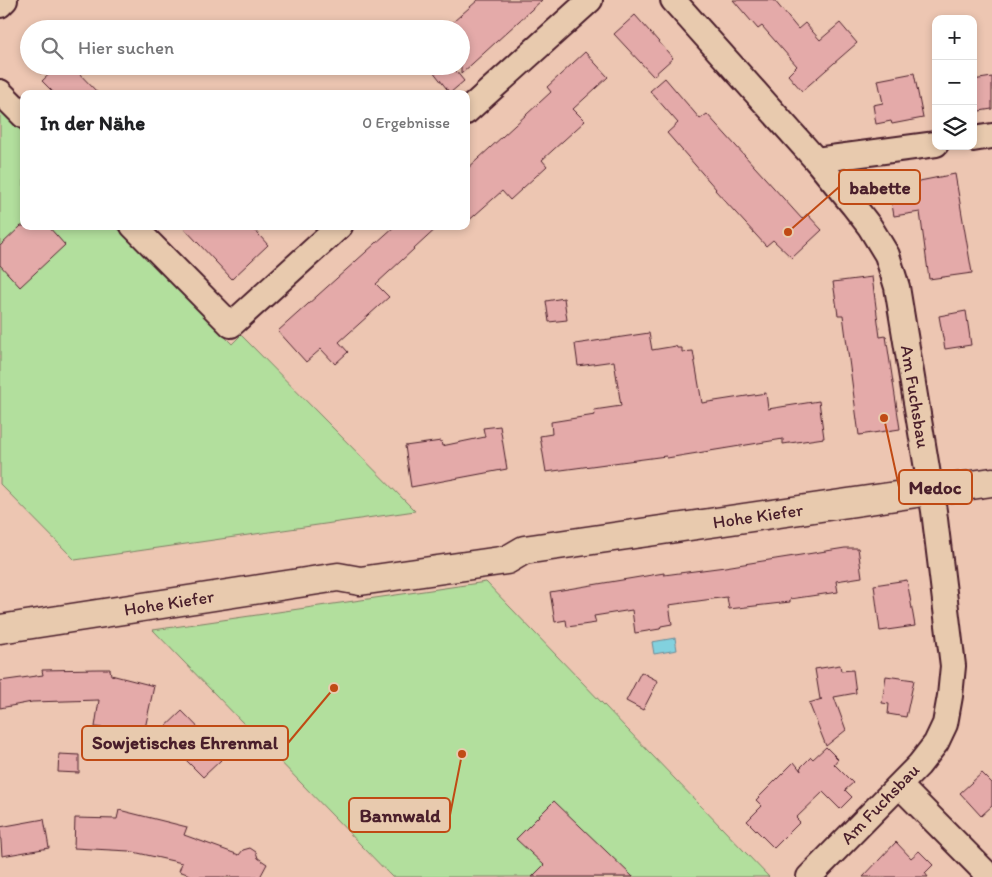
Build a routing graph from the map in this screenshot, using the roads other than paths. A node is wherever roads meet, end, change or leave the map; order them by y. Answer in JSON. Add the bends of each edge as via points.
{"nodes":[{"id":1,"x":5,"y":0,"type":"edge"},
{"id":2,"x":590,"y":0,"type":"edge"},
{"id":3,"x":673,"y":0,"type":"edge"},
{"id":4,"x":0,"y":4,"type":"edge"},
{"id":5,"x":0,"y":92,"type":"edge"},
{"id":6,"x":470,"y":108,"type":"edge"},
{"id":7,"x":20,"y":112,"type":"edge"},
{"id":8,"x":992,"y":136,"type":"edge"},
{"id":9,"x":977,"y":138,"type":"edge"},
{"id":10,"x":932,"y":145,"type":"edge"},
{"id":11,"x":816,"y":160,"type":"junction"},
{"id":12,"x":137,"y":230,"type":"edge"},
{"id":13,"x":336,"y":230,"type":"edge"},
{"id":14,"x":992,"y":482,"type":"edge"},
{"id":15,"x":932,"y":490,"type":"junction"},
{"id":16,"x":0,"y":628,"type":"edge"},
{"id":17,"x":900,"y":786,"type":"junction"},
{"id":18,"x":809,"y":877,"type":"edge"},
{"id":19,"x":990,"y":877,"type":"edge"}],
"edges":[{"from":1,"to":4,"type":"street"},
{"from":2,"to":6,"type":"street"},
{"from":3,"to":11,"type":"street","name":"Am Fuchsbau"},
{"from":5,"to":7,"type":"street"},
{"from":8,"to":9,"type":"street"},
{"from":10,"to":11,"type":"street"},
{"from":11,"to":15,"type":"street","name":"Am Fuchsbau","via":[[870,227],[886,255],[897,287]]},
{"from":12,"to":13,"type":"street","via":[[231,325]]},
{"from":14,"to":15,"type":"street","name":"Hohe Kiefer"},
{"from":15,"to":16,"type":"street","name":"Hohe Kiefer","via":[[524,550],[503,546],[355,567],[338,577]]},
{"from":15,"to":17,"type":"street","name":"Am Fuchsbau","via":[[953,666],[950,696],[945,724],[936,743]]},
{"from":17,"to":18,"type":"street","name":"Am Fuchsbau"},
{"from":17,"to":19,"type":"street"}]}
